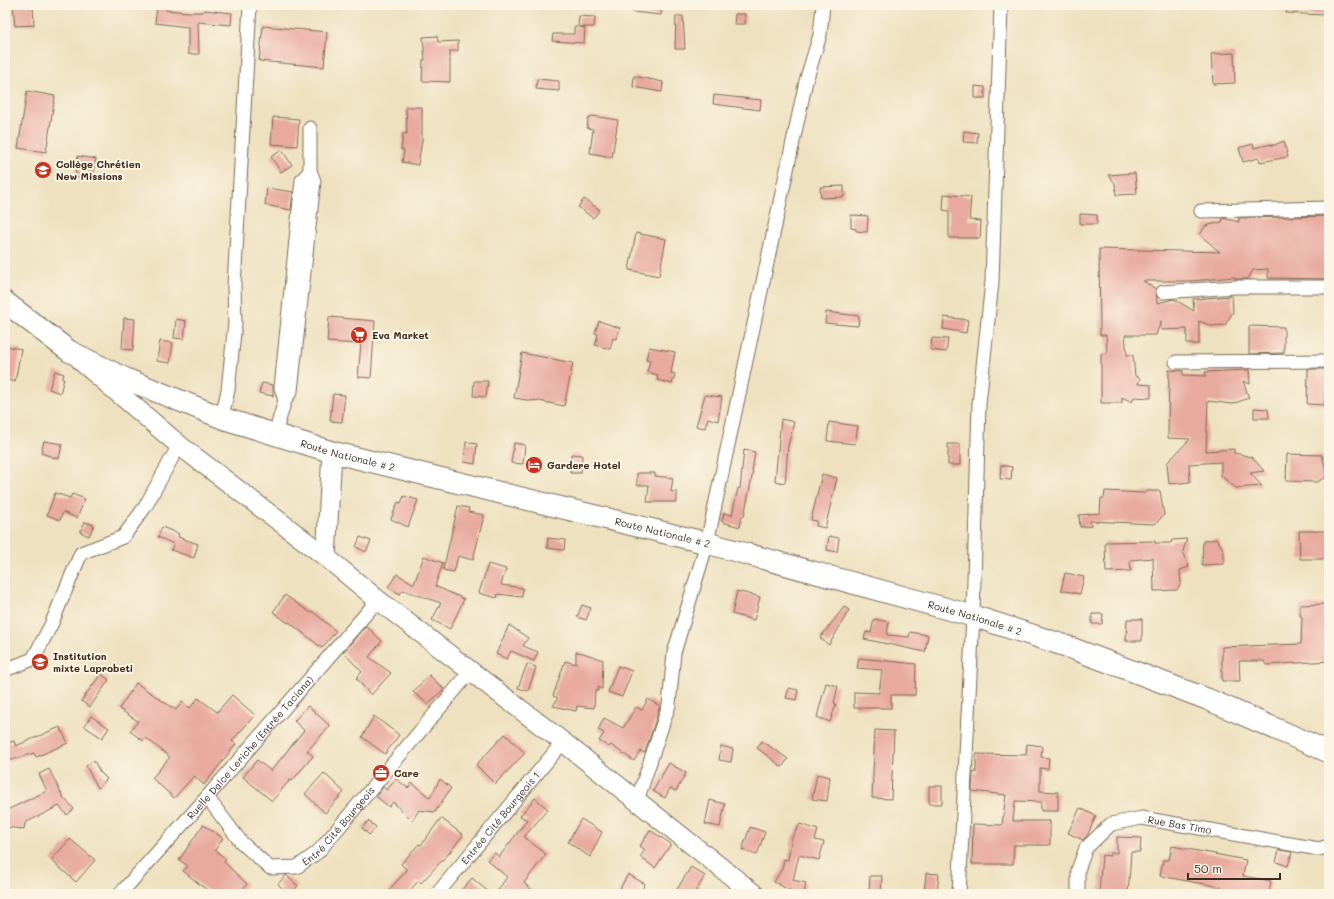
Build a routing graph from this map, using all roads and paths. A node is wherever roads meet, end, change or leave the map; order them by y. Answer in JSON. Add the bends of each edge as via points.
{"nodes":[{"id":1,"x":250,"y":5,"type":"edge"},
{"id":2,"x":823,"y":5,"type":"edge"},
{"id":3,"x":1001,"y":5,"type":"edge"},
{"id":4,"x":310,"y":128,"type":"dead end"},
{"id":5,"x":1329,"y":208,"type":"edge"},
{"id":6,"x":1201,"y":211,"type":"dead end"},
{"id":7,"x":1329,"y":287,"type":"edge"},
{"id":8,"x":1163,"y":292,"type":"dead end"},
{"id":9,"x":5,"y":302,"type":"edge"},
{"id":10,"x":69,"y":351,"type":"junction"},
{"id":11,"x":1329,"y":361,"type":"edge"},
{"id":12,"x":1176,"y":362,"type":"dead end"},
{"id":13,"x":225,"y":419,"type":"junction"},
{"id":14,"x":275,"y":434,"type":"junction"},
{"id":15,"x":179,"y":445,"type":"junction"},
{"id":16,"x":332,"y":452,"type":"junction"},
{"id":17,"x":707,"y":543,"type":"junction"},
{"id":18,"x":326,"y":556,"type":"junction"},
{"id":19,"x":378,"y":600,"type":"junction"},
{"id":20,"x":973,"y":616,"type":"junction"},
{"id":21,"x":5,"y":670,"type":"edge"},
{"id":22,"x":471,"y":671,"type":"junction"},
{"id":23,"x":563,"y":742,"type":"junction"},
{"id":24,"x":1329,"y":752,"type":"edge"},
{"id":25,"x":207,"y":797,"type":"junction"},
{"id":26,"x":637,"y":801,"type":"junction"},
{"id":27,"x":1329,"y":846,"type":"edge"},
{"id":28,"x":120,"y":894,"type":"edge"},
{"id":29,"x":437,"y":894,"type":"edge"},
{"id":30,"x":754,"y":894,"type":"edge"},
{"id":31,"x":959,"y":894,"type":"edge"},
{"id":32,"x":1078,"y":894,"type":"edge"}],
"edges":[{"from":1,"to":13,"type":"street","via":[[234,286],[235,323],[228,390],[223,412]]},
{"from":2,"to":17,"type":"street","via":[[820,35],[806,81]]},
{"from":3,"to":20,"type":"street","via":[[992,282],[979,404]]},
{"from":4,"to":14,"type":"street","via":[[310,171],[302,180],[281,388],[285,400]]},
{"from":5,"to":6,"type":"street"},
{"from":7,"to":8,"type":"street","via":[[1235,287]]},
{"from":9,"to":10,"type":"main road","name":"Route Nationale # 2"},
{"from":10,"to":13,"type":"main road","name":"Route Nationale # 2","via":[[126,379]]},
{"from":10,"to":15,"type":"main road"},
{"from":11,"to":12,"type":"street"},
{"from":13,"to":14,"type":"main road","name":"Route Nationale # 2"},
{"from":14,"to":16,"type":"main road","name":"Route Nationale # 2"},
{"from":15,"to":18,"type":"main road"},
{"from":15,"to":21,"type":"street","via":[[145,507],[123,537],[82,553],[51,626],[33,659]]},
{"from":16,"to":17,"type":"main road","name":"Route Nationale # 2"},
{"from":16,"to":18,"type":"main road"},
{"from":17,"to":20,"type":"main road","name":"Route Nationale # 2"},
{"from":17,"to":26,"type":"street","via":[[674,654],[669,705]]},
{"from":18,"to":19,"type":"main road"},
{"from":19,"to":22,"type":"main road"},
{"from":19,"to":25,"type":"street","name":"Ruelle Dalce Leriche (Entrée Taciana)"},
{"from":20,"to":24,"type":"main road","name":"Route Nationale # 2","via":[[1062,645],[1207,699]]},
{"from":20,"to":31,"type":"street"},
{"from":22,"to":23,"type":"main road"},
{"from":22,"to":25,"type":"street","name":"Entré Cité Bourgeois","via":[[318,852],[297,867],[270,868],[241,842]]},
{"from":23,"to":26,"type":"main road"},
{"from":23,"to":29,"type":"street","name":"Entrée Cité Bourgeois 1"},
{"from":25,"to":28,"type":"street","name":"Ruelle Dalce Leriche (Entrée Taciana)"},
{"from":26,"to":30,"type":"main road"},
{"from":27,"to":32,"type":"street","name":"Rue Bas Timo","via":[[1319,849],[1142,818],[1118,822],[1111,824],[1086,848],[1078,870]]}]}
